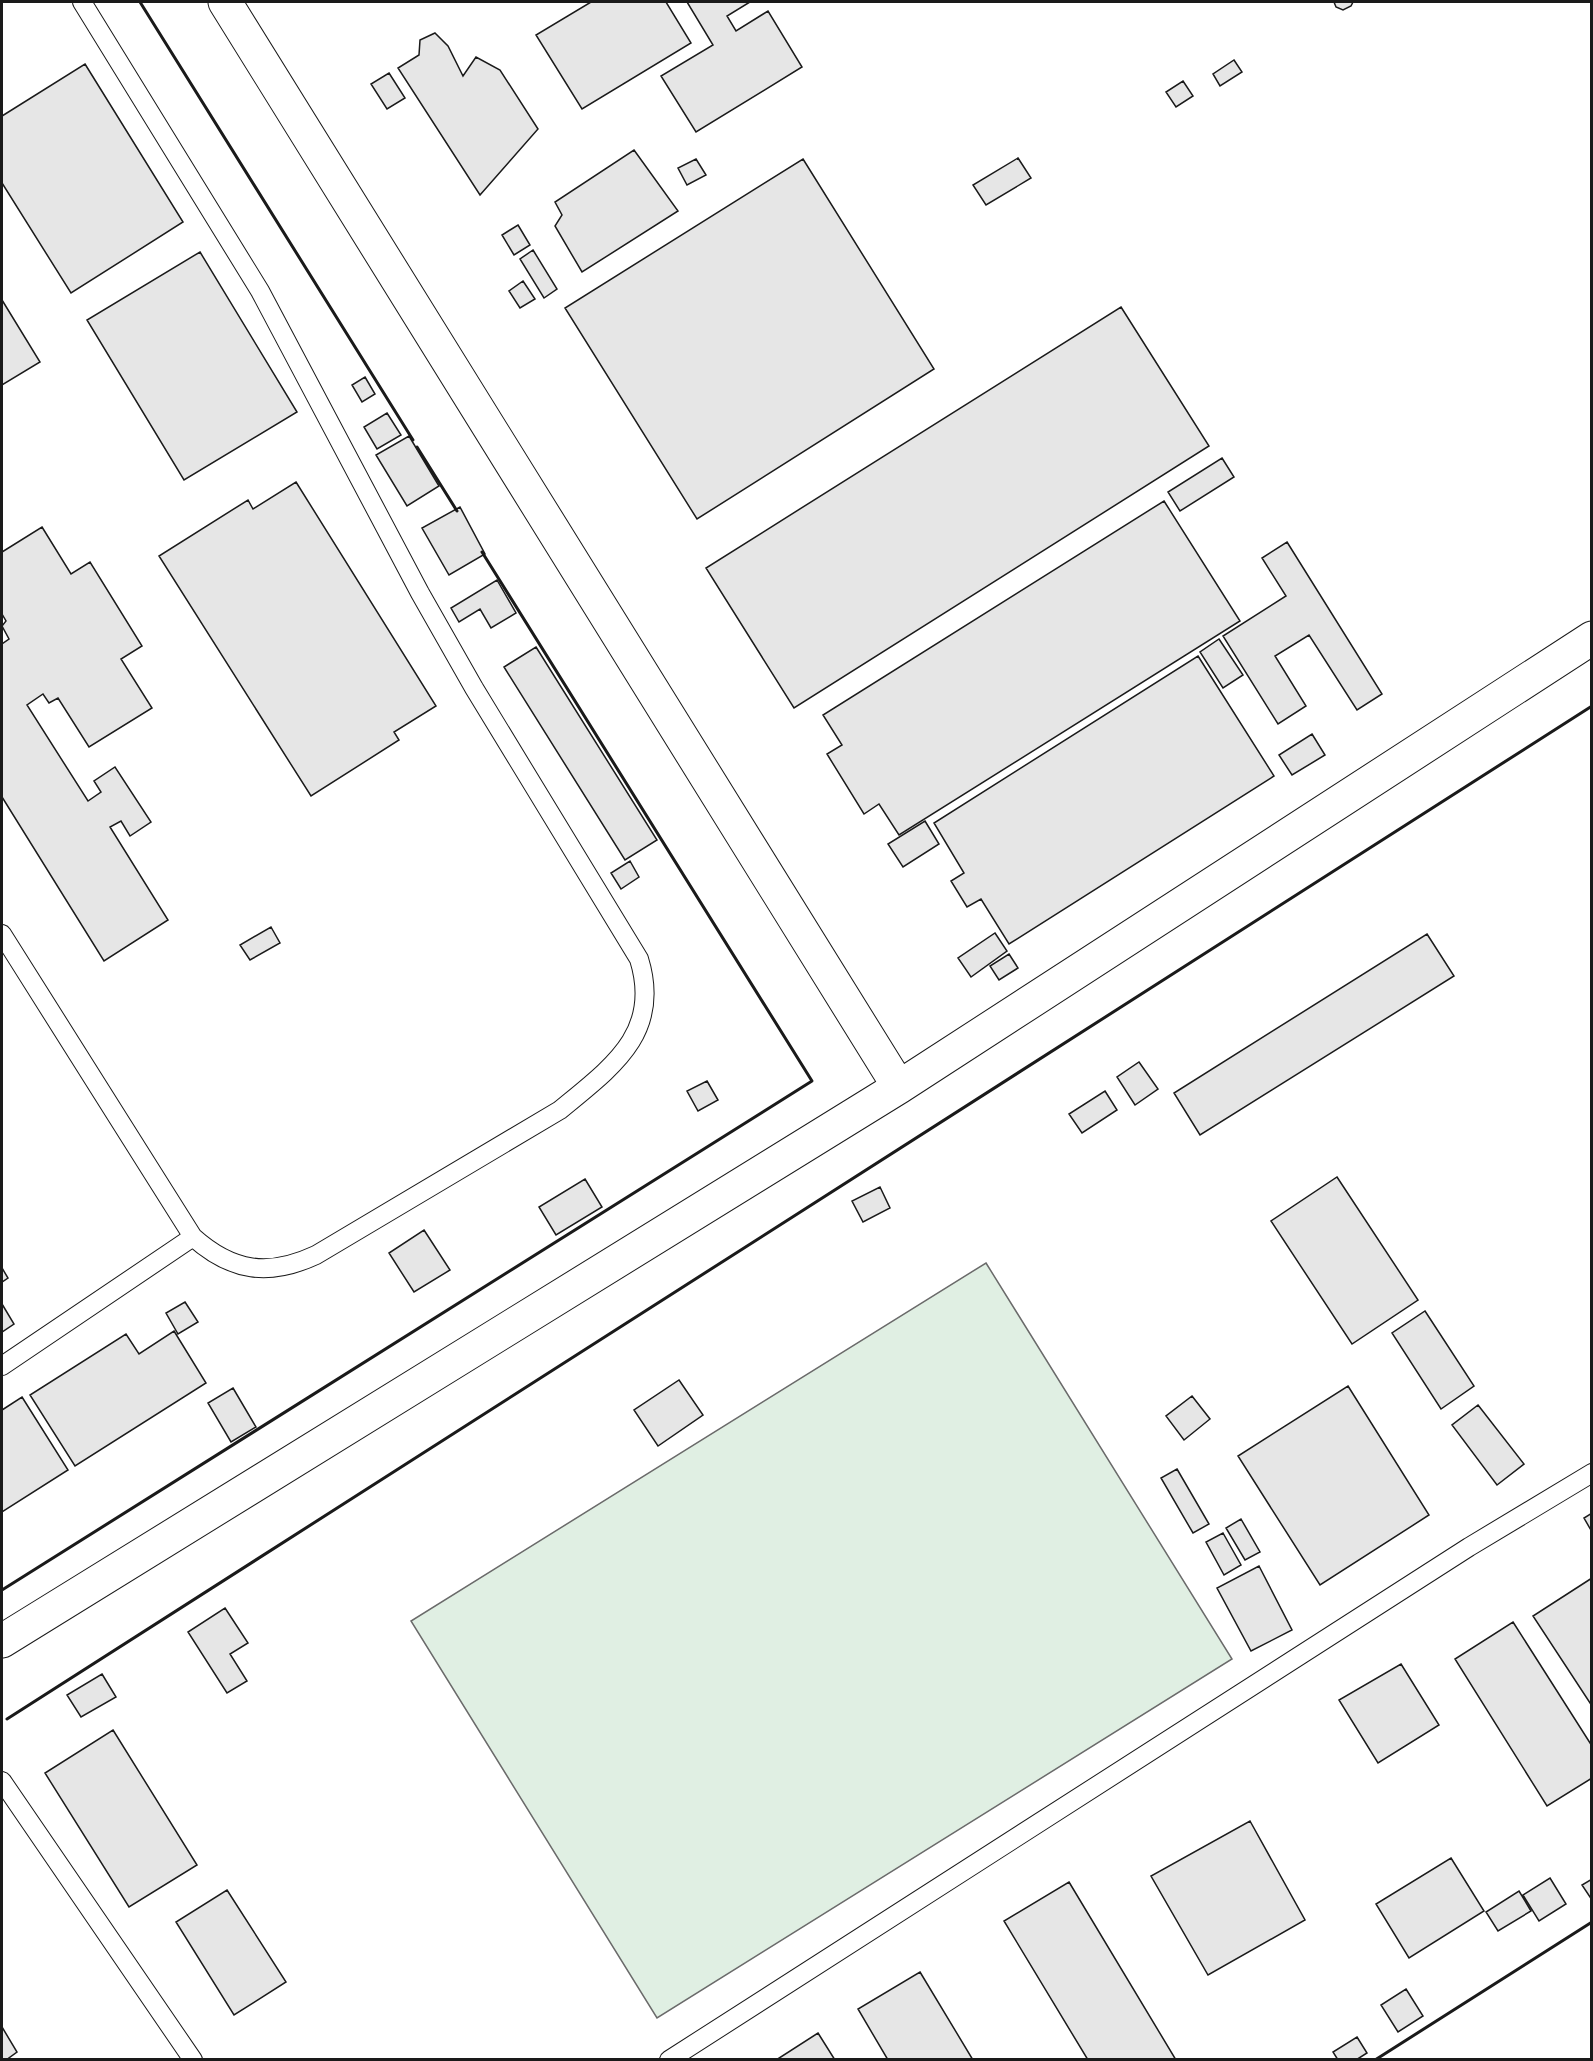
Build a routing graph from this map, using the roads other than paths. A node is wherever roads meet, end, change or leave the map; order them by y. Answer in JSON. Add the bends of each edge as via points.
{"nodes":[{"id":1,"x":82,"y":2,"type":"edge"},
{"id":2,"x":225,"y":2,"type":"edge"},
{"id":3,"x":1592,"y":638,"type":"edge"},
{"id":4,"x":2,"y":934,"type":"edge"},
{"id":5,"x":899,"y":1087,"type":"junction"},
{"id":6,"x":193,"y":1237,"type":"junction"},
{"id":7,"x":2,"y":1366,"type":"edge"},
{"id":8,"x":1592,"y":1473,"type":"edge"},
{"id":9,"x":2,"y":1641,"type":"edge"},
{"id":10,"x":2,"y":1781,"type":"edge"},
{"id":11,"x":194,"y":2060,"type":"edge"},
{"id":12,"x":669,"y":2060,"type":"edge"}],
"edges":[{"from":1,"to":6,"type":"lane","via":[[260,291],[420,592],[639,959],[645,979],[642,1020],[633,1038],[583,1091],[527,1132],[316,1255],[295,1265],[249,1268],[227,1261]]},
{"from":2,"to":5,"type":"street"},
{"from":3,"to":5,"type":"street"},
{"from":4,"to":6,"type":"lane"},
{"from":5,"to":9,"type":"street"},
{"from":6,"to":7,"type":"lane"},
{"from":8,"to":12,"type":"lane","via":[[1469,1547]]},
{"from":10,"to":11,"type":"lane"}]}
